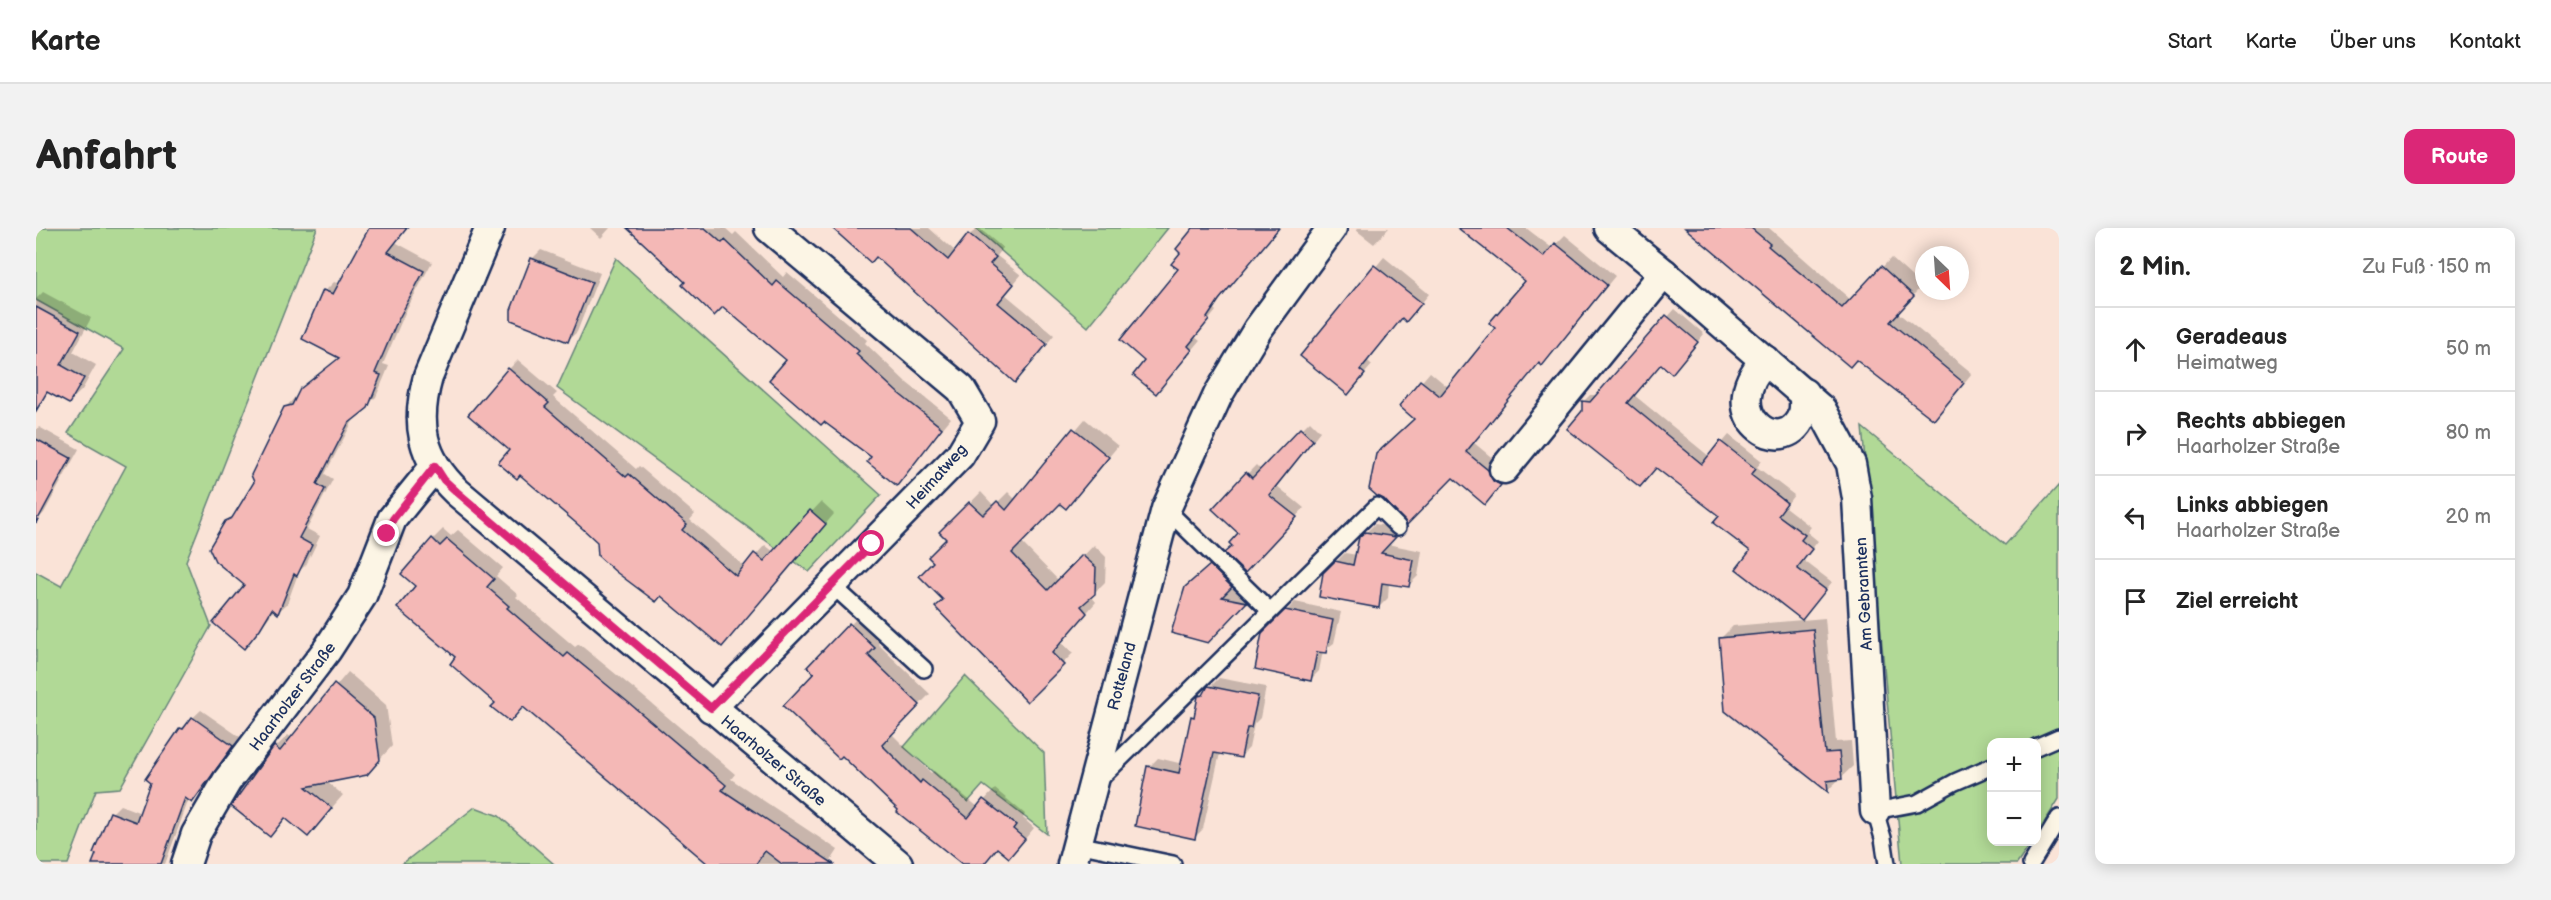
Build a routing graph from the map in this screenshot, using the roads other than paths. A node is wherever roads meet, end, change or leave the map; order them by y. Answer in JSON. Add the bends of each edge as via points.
{"nodes":[{"id":1,"x":490,"y":228,"type":"edge"},
{"id":2,"x":769,"y":228,"type":"edge"},
{"id":3,"x":1332,"y":228,"type":"edge"},
{"id":4,"x":1609,"y":228,"type":"edge"},
{"id":5,"x":1664,"y":273,"type":"junction"},
{"id":6,"x":1766,"y":360,"type":"junction"},
{"id":7,"x":1804,"y":393,"type":"junction"},
{"id":8,"x":435,"y":466,"type":"junction"},
{"id":9,"x":1504,"y":469,"type":"dead end"},
{"id":10,"x":1166,"y":509,"type":"junction"},
{"id":11,"x":1398,"y":527,"type":"dead end"},
{"id":12,"x":832,"y":585,"type":"junction"},
{"id":13,"x":1265,"y":606,"type":"dead end"},
{"id":14,"x":924,"y":669,"type":"dead end"},
{"id":15,"x":711,"y":708,"type":"junction"},
{"id":16,"x":2059,"y":738,"type":"edge"},
{"id":17,"x":2041,"y":745,"type":"edge"},
{"id":18,"x":1987,"y":768,"type":"edge"},
{"id":19,"x":1090,"y":789,"type":"junction"},
{"id":20,"x":1875,"y":811,"type":"junction"},
{"id":21,"x":2059,"y":818,"type":"edge"},
{"id":22,"x":1074,"y":854,"type":"edge"},
{"id":23,"x":186,"y":864,"type":"edge"},
{"id":24,"x":898,"y":864,"type":"edge"},
{"id":25,"x":1173,"y":864,"type":"edge"},
{"id":26,"x":1887,"y":864,"type":"edge"},
{"id":27,"x":2031,"y":864,"type":"edge"}],
"edges":[{"from":1,"to":8,"type":"street","name":"Haarholzer Straße","via":[[422,399],[425,444]]},
{"from":2,"to":12,"type":"street","name":"Heimatweg","via":[[961,389],[980,421],[960,455]]},
{"from":3,"to":10,"type":"street","name":"Rotteland","via":[[1258,330],[1218,395]]},
{"from":4,"to":5,"type":"street","name":"Am Gebrannten"},
{"from":5,"to":6,"type":"street","name":"Am Gebrannten"},
{"from":5,"to":9,"type":"street"},
{"from":6,"to":7,"type":"street","name":"Am Gebrannten"},
{"from":6,"to":7,"type":"street","via":[[1754,373],[1747,404],[1757,428],[1784,433],[1796,426],[1803,415]]},
{"from":7,"to":20,"type":"street","name":"Am Gebrannten","via":[[1822,410],[1851,464],[1857,498]]},
{"from":8,"to":15,"type":"street","name":"Haarholzer Straße","via":[[457,492]]},
{"from":8,"to":23,"type":"street","name":"Haarholzer Straße","via":[[393,519],[362,596],[327,650],[227,781],[196,834]]},
{"from":10,"to":13,"type":"lane"},
{"from":10,"to":19,"type":"street","name":"Rotteland"},
{"from":11,"to":19,"type":"lane","via":[[1377,506]]},
{"from":12,"to":14,"type":"lane"},
{"from":12,"to":15,"type":"street","name":"Heimatweg"},
{"from":15,"to":24,"type":"street","name":"Haarholzer Straße"},
{"from":16,"to":17,"type":"lane"},
{"from":18,"to":20,"type":"lane","via":[[1917,803]]},
{"from":19,"to":22,"type":"street","name":"Rotteland"},
{"from":20,"to":26,"type":"lane","name":"Am Gebrannten"},
{"from":21,"to":27,"type":"lane"},
{"from":22,"to":25,"type":"lane","name":"Rotteland"}]}
